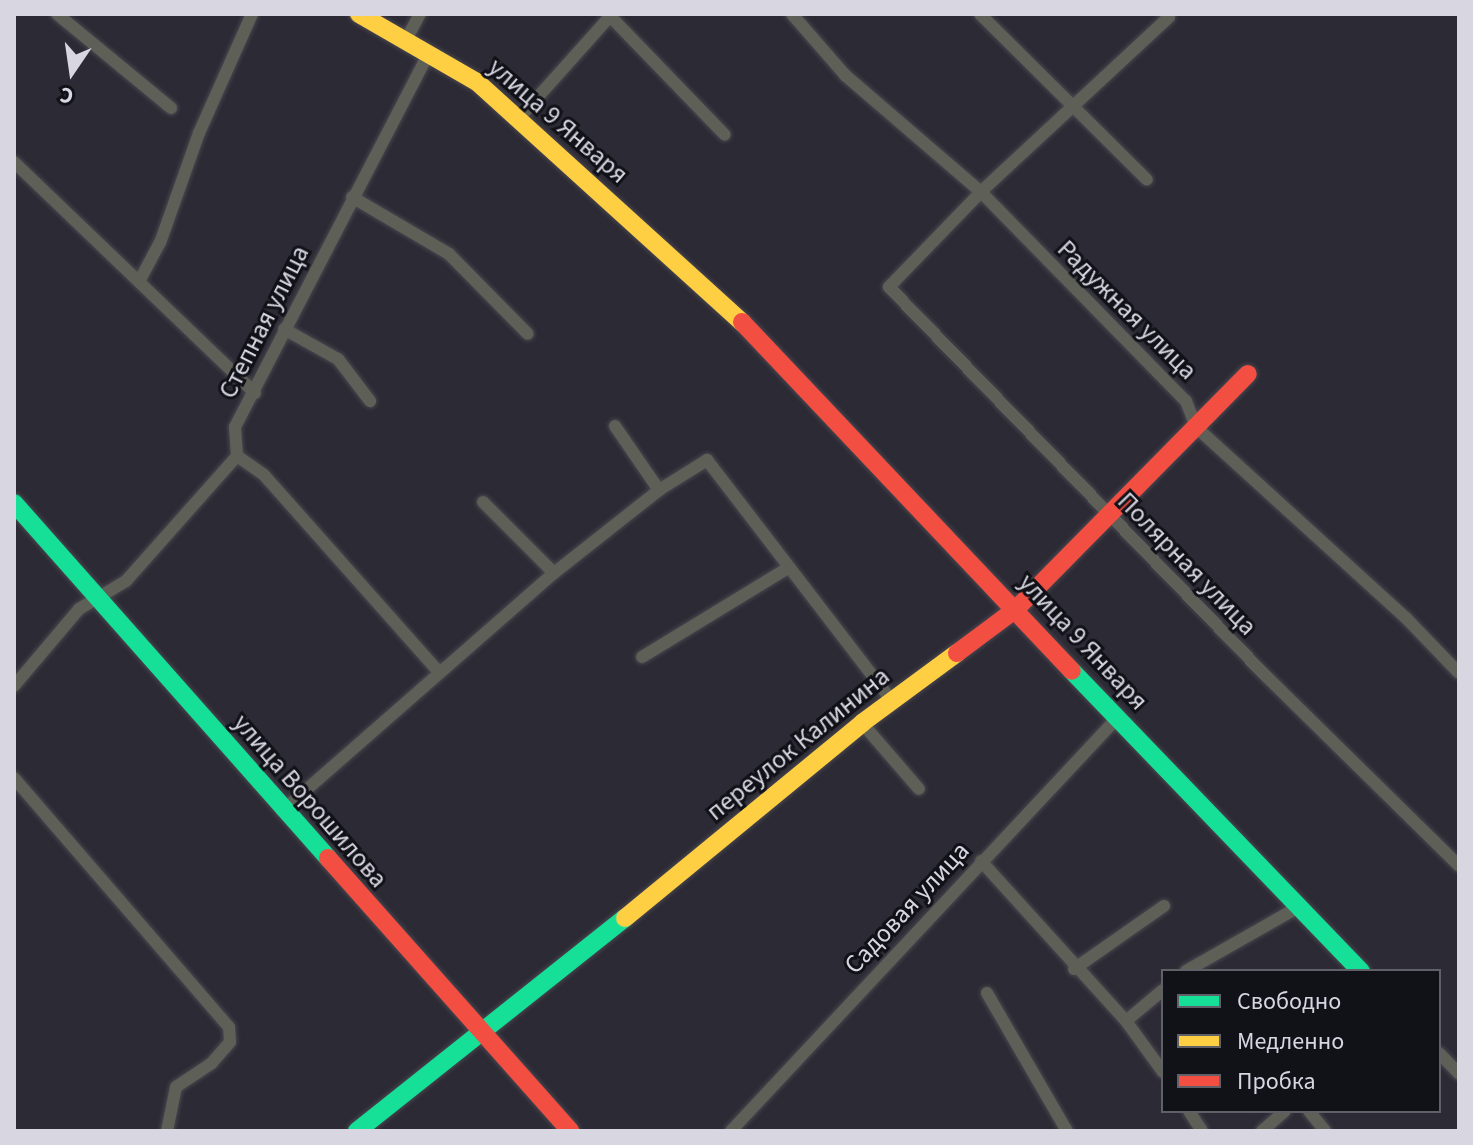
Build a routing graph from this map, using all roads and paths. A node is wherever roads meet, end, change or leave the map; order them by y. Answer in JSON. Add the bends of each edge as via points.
{"nodes":[{"id":1,"x":57,"y":14,"type":"edge"},
{"id":2,"x":252,"y":14,"type":"edge"},
{"id":3,"x":359,"y":14,"type":"edge"},
{"id":4,"x":420,"y":14,"type":"edge"},
{"id":5,"x":792,"y":14,"type":"edge"},
{"id":6,"x":980,"y":14,"type":"edge"},
{"id":7,"x":611,"y":15,"type":"edge"},
{"id":8,"x":1168,"y":16,"type":"edge"},
{"id":9,"x":406,"y":40,"type":"junction"},
{"id":10,"x":429,"y":52,"type":"junction"},
{"id":11,"x":171,"y":108,"type":"dead end"},
{"id":12,"x":1073,"y":108,"type":"junction"},
{"id":13,"x":520,"y":117,"type":"junction"},
{"id":14,"x":725,"y":135,"type":"dead end"},
{"id":15,"x":14,"y":162,"type":"edge"},
{"id":16,"x":1147,"y":180,"type":"dead end"},
{"id":17,"x":981,"y":192,"type":"junction"},
{"id":18,"x":352,"y":197,"type":"junction"},
{"id":19,"x":141,"y":278,"type":"junction"},
{"id":20,"x":284,"y":329,"type":"junction"},
{"id":21,"x":528,"y":334,"type":"dead end"},
{"id":22,"x":1248,"y":374,"type":"dead end"},
{"id":23,"x":255,"y":393,"type":"junction"},
{"id":24,"x":370,"y":401,"type":"dead end"},
{"id":25,"x":615,"y":426,"type":"dead end"},
{"id":26,"x":1196,"y":427,"type":"junction"},
{"id":27,"x":237,"y":456,"type":"junction"},
{"id":28,"x":659,"y":490,"type":"junction"},
{"id":29,"x":483,"y":502,"type":"dead end"},
{"id":30,"x":14,"y":503,"type":"edge"},
{"id":31,"x":1111,"y":517,"type":"junction"},
{"id":32,"x":788,"y":568,"type":"junction"},
{"id":33,"x":554,"y":573,"type":"junction"},
{"id":34,"x":100,"y":597,"type":"junction"},
{"id":35,"x":1016,"y":609,"type":"junction"},
{"id":36,"x":642,"y":657,"type":"dead end"},
{"id":37,"x":438,"y":671,"type":"junction"},
{"id":38,"x":1459,"y":673,"type":"edge"},
{"id":39,"x":14,"y":686,"type":"edge"},
{"id":40,"x":892,"y":701,"type":"junction"},
{"id":41,"x":1118,"y":717,"type":"junction"},
{"id":42,"x":862,"y":723,"type":"junction"},
{"id":43,"x":14,"y":778,"type":"edge"},
{"id":44,"x":919,"y":789,"type":"dead end"},
{"id":45,"x":282,"y":811,"type":"junction"},
{"id":46,"x":981,"y":861,"type":"junction"},
{"id":47,"x":1459,"y":866,"type":"edge"},
{"id":48,"x":1164,"y":906,"type":"dead end"},
{"id":49,"x":1297,"y":908,"type":"junction"},
{"id":50,"x":1074,"y":969,"type":"junction"},
{"id":51,"x":1190,"y":969,"type":"edge"},
{"id":52,"x":1359,"y":969,"type":"edge"},
{"id":53,"x":1161,"y":992,"type":"edge"},
{"id":54,"x":987,"y":993,"type":"dead end"},
{"id":55,"x":1126,"y":1021,"type":"junction"},
{"id":56,"x":484,"y":1034,"type":"junction"},
{"id":57,"x":1441,"y":1055,"type":"edge"},
{"id":58,"x":1161,"y":1069,"type":"edge"},
{"id":59,"x":1459,"y":1074,"type":"edge"},
{"id":60,"x":1190,"y":1113,"type":"edge"},
{"id":61,"x":1283,"y":1113,"type":"edge"},
{"id":62,"x":1311,"y":1113,"type":"edge"},
{"id":63,"x":563,"y":1128,"type":"edge"},
{"id":64,"x":167,"y":1131,"type":"edge"},
{"id":65,"x":357,"y":1131,"type":"edge"},
{"id":66,"x":731,"y":1131,"type":"edge"},
{"id":67,"x":1067,"y":1131,"type":"edge"},
{"id":68,"x":1202,"y":1131,"type":"edge"},
{"id":69,"x":1262,"y":1131,"type":"edge"},
{"id":70,"x":1325,"y":1131,"type":"edge"}],
"edges":[{"from":1,"to":11,"type":"street"},
{"from":2,"to":19,"type":"street"},
{"from":3,"to":9,"type":"street","name":"улица 9 Января"},
{"from":4,"to":9,"type":"street"},
{"from":5,"to":17,"type":"street","name":"Радужная улица","via":[[845,75]]},
{"from":6,"to":12,"type":"street"},
{"from":7,"to":13,"type":"street"},
{"from":7,"to":14,"type":"street"},
{"from":8,"to":12,"type":"street"},
{"from":9,"to":10,"type":"street","name":"улица 9 Января"},
{"from":10,"to":13,"type":"street","name":"улица 9 Января"},
{"from":10,"to":18,"type":"street","name":"Степная улица"},
{"from":12,"to":16,"type":"street"},
{"from":12,"to":17,"type":"street"},
{"from":13,"to":35,"type":"street","name":"улица 9 Января","via":[[708,289]]},
{"from":15,"to":19,"type":"street"},
{"from":17,"to":26,"type":"street","name":"Радужная улица","via":[[1186,401]]},
{"from":17,"to":31,"type":"street","name":"Полярная улица","via":[[889,287]]},
{"from":18,"to":20,"type":"street","name":"Степная улица"},
{"from":18,"to":21,"type":"street","via":[[449,254]]},
{"from":19,"to":23,"type":"street"},
{"from":20,"to":23,"type":"street","name":"Степная улица"},
{"from":20,"to":24,"type":"street","via":[[338,359]]},
{"from":22,"to":26,"type":"street","name":"переулок Калинина"},
{"from":23,"to":27,"type":"street","name":"Степная улица","via":[[235,427]]},
{"from":25,"to":28,"type":"street"},
{"from":26,"to":31,"type":"street","name":"переулок Калинина"},
{"from":26,"to":38,"type":"street","name":"Радужная улица"},
{"from":27,"to":34,"type":"street","via":[[126,581]]},
{"from":27,"to":37,"type":"street","via":[[264,475]]},
{"from":28,"to":32,"type":"street","via":[[707,460]]},
{"from":28,"to":33,"type":"street"},
{"from":29,"to":33,"type":"street"},
{"from":30,"to":34,"type":"street","name":"улица Ворошилова"},
{"from":31,"to":35,"type":"street","name":"переулок Калинина"},
{"from":31,"to":47,"type":"street","name":"Полярная улица"},
{"from":32,"to":36,"type":"street"},
{"from":32,"to":40,"type":"street"},
{"from":33,"to":37,"type":"street"},
{"from":34,"to":39,"type":"street","via":[[79,609]]},
{"from":34,"to":45,"type":"street","name":"улица Ворошилова"},
{"from":35,"to":40,"type":"street","name":"переулок Калинина"},
{"from":35,"to":41,"type":"street","name":"улица 9 Января"},
{"from":37,"to":45,"type":"street"},
{"from":40,"to":42,"type":"street","name":"переулок Калинина"},
{"from":41,"to":46,"type":"street","name":"Садовая улица"},
{"from":41,"to":49,"type":"street","name":"улица 9 Января"},
{"from":42,"to":44,"type":"street"},
{"from":42,"to":56,"type":"street","name":"переулок Калинина"},
{"from":43,"to":64,"type":"street","via":[[229,1027],[230,1042],[221,1053],[176,1087]]},
{"from":45,"to":56,"type":"street","name":"улица Ворошилова"},
{"from":46,"to":50,"type":"street"},
{"from":46,"to":66,"type":"street","name":"Садовая улица"},
{"from":48,"to":50,"type":"street"},
{"from":49,"to":51,"type":"street"},
{"from":49,"to":52,"type":"street"},
{"from":50,"to":55,"type":"street"},
{"from":53,"to":55,"type":"street"},
{"from":54,"to":67,"type":"street"},
{"from":55,"to":58,"type":"street"},
{"from":56,"to":63,"type":"street","name":"улица Ворошилова"},
{"from":56,"to":65,"type":"street","name":"переулок Калинина"},
{"from":57,"to":59,"type":"street"},
{"from":60,"to":68,"type":"street"},
{"from":61,"to":69,"type":"street"},
{"from":62,"to":70,"type":"street"}]}
